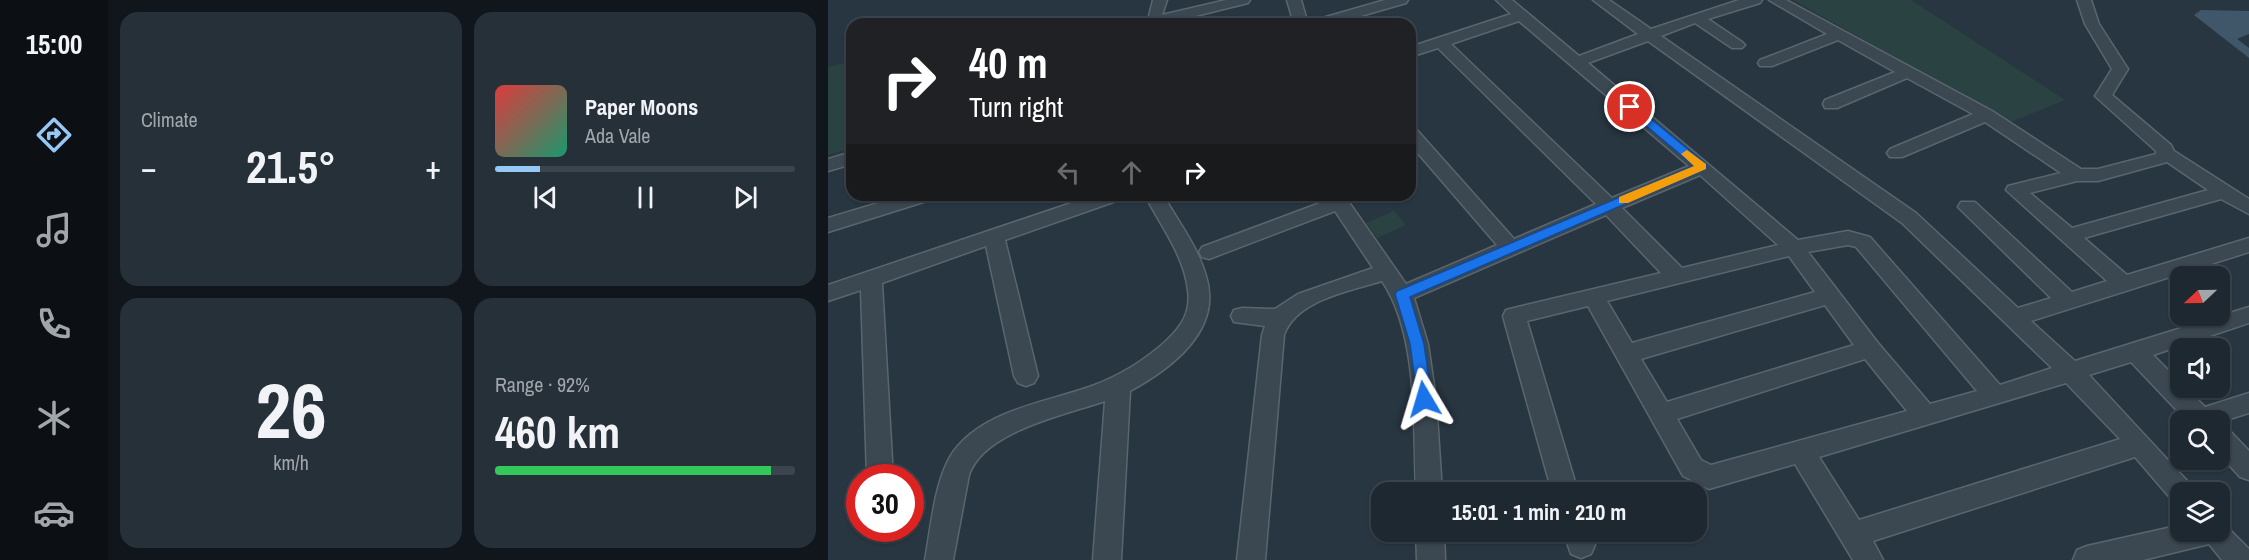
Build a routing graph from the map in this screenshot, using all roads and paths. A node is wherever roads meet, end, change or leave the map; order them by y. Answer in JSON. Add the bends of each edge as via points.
{"nodes":[{"id":1,"x":1161,"y":0,"type":"edge"},
{"id":2,"x":1243,"y":0,"type":"edge"},
{"id":3,"x":1294,"y":0,"type":"edge"},
{"id":4,"x":1401,"y":0,"type":"edge"},
{"id":5,"x":1503,"y":0,"type":"edge"},
{"id":6,"x":1600,"y":0,"type":"edge"},
{"id":7,"x":1698,"y":0,"type":"edge"},
{"id":8,"x":1755,"y":0,"type":"edge"},
{"id":9,"x":1776,"y":0,"type":"edge"},
{"id":10,"x":2083,"y":0,"type":"edge"},
{"id":11,"x":1715,"y":11,"type":"junction"},
{"id":12,"x":1521,"y":16,"type":"junction"},
{"id":13,"x":1154,"y":18,"type":"edge"},
{"id":14,"x":1169,"y":18,"type":"edge"},
{"id":15,"x":1299,"y":18,"type":"edge"},
{"id":16,"x":1338,"y":18,"type":"edge"},
{"id":17,"x":1697,"y":18,"type":"junction"},
{"id":18,"x":1650,"y":35,"type":"junction"},
{"id":19,"x":1837,"y":35,"type":"junction"},
{"id":20,"x":1441,"y":42,"type":"junction"},
{"id":21,"x":1737,"y":45,"type":"dead end"},
{"id":22,"x":1416,"y":50,"type":"edge"},
{"id":23,"x":1576,"y":62,"type":"junction"},
{"id":24,"x":1766,"y":63,"type":"dead end"},
{"id":25,"x":1908,"y":72,"type":"junction"},
{"id":26,"x":1831,"y":104,"type":"dead end"},
{"id":27,"x":1986,"y":115,"type":"junction"},
{"id":28,"x":1416,"y":140,"type":"edge"},
{"id":29,"x":1896,"y":153,"type":"dead end"},
{"id":30,"x":2165,"y":153,"type":"junction"},
{"id":31,"x":846,"y":160,"type":"edge"},
{"id":32,"x":828,"y":165,"type":"edge"},
{"id":33,"x":1702,"y":167,"type":"junction"},
{"id":34,"x":2077,"y":175,"type":"junction"},
{"id":35,"x":2223,"y":192,"type":"junction"},
{"id":36,"x":906,"y":201,"type":"edge"},
{"id":37,"x":1096,"y":201,"type":"edge"},
{"id":38,"x":1157,"y":201,"type":"edge"},
{"id":39,"x":1331,"y":201,"type":"edge"},
{"id":40,"x":1337,"y":201,"type":"edge"},
{"id":41,"x":1609,"y":206,"type":"junction"},
{"id":42,"x":1968,"y":207,"type":"dead end"},
{"id":43,"x":2249,"y":208,"type":"edge"},
{"id":44,"x":828,"y":225,"type":"edge"},
{"id":45,"x":994,"y":236,"type":"junction"},
{"id":46,"x":2068,"y":236,"type":"junction"},
{"id":47,"x":2249,"y":245,"type":"edge"},
{"id":48,"x":1511,"y":248,"type":"junction"},
{"id":49,"x":1794,"y":248,"type":"junction"},
{"id":50,"x":1209,"y":252,"type":"dead end"},
{"id":51,"x":1386,"y":271,"type":"junction"},
{"id":52,"x":1678,"y":277,"type":"junction"},
{"id":53,"x":871,"y":279,"type":"junction"},
{"id":54,"x":2123,"y":283,"type":"junction"},
{"id":55,"x":828,"y":293,"type":"edge"},
{"id":56,"x":1402,"y":294,"type":"junction"},
{"id":57,"x":1829,"y":296,"type":"junction"},
{"id":58,"x":1594,"y":297,"type":"junction"},
{"id":59,"x":2068,"y":301,"type":"junction"},
{"id":60,"x":2249,"y":315,"type":"edge"},
{"id":61,"x":1242,"y":316,"type":"dead end"},
{"id":62,"x":2016,"y":317,"type":"junction"},
{"id":63,"x":1280,"y":318,"type":"junction"},
{"id":64,"x":1870,"y":349,"type":"junction"},
{"id":65,"x":2135,"y":351,"type":"junction"},
{"id":66,"x":1626,"y":354,"type":"junction"},
{"id":67,"x":2070,"y":371,"type":"junction"},
{"id":68,"x":1026,"y":376,"type":"dead end"},
{"id":69,"x":1118,"y":386,"type":"junction"},
{"id":70,"x":1995,"y":396,"type":"junction"},
{"id":71,"x":2249,"y":403,"type":"edge"},
{"id":72,"x":2193,"y":410,"type":"edge"},
{"id":73,"x":2228,"y":410,"type":"edge"},
{"id":74,"x":1661,"y":414,"type":"junction"},
{"id":75,"x":1925,"y":415,"type":"junction"},
{"id":76,"x":2140,"y":444,"type":"junction"},
{"id":77,"x":2230,"y":449,"type":"edge"},
{"id":78,"x":1801,"y":451,"type":"junction"},
{"id":79,"x":879,"y":464,"type":"edge"},
{"id":80,"x":2249,"y":469,"type":"edge"},
{"id":81,"x":1428,"y":482,"type":"edge"},
{"id":82,"x":1562,"y":482,"type":"edge"},
{"id":83,"x":2172,"y":482,"type":"edge"},
{"id":84,"x":1851,"y":535,"type":"junction"},
{"id":85,"x":2170,"y":540,"type":"edge"},
{"id":86,"x":1430,"y":542,"type":"edge"},
{"id":87,"x":2224,"y":542,"type":"edge"},
{"id":88,"x":939,"y":560,"type":"edge"},
{"id":89,"x":1107,"y":560,"type":"edge"},
{"id":90,"x":1251,"y":560,"type":"edge"},
{"id":91,"x":1431,"y":560,"type":"edge"},
{"id":92,"x":1869,"y":560,"type":"edge"},
{"id":93,"x":2087,"y":560,"type":"edge"},
{"id":94,"x":2240,"y":560,"type":"edge"}],
"edges":[{"from":1,"to":13,"type":"street"},
{"from":2,"to":14,"type":"street"},
{"from":3,"to":15,"type":"street"},
{"from":4,"to":16,"type":"street"},
{"from":5,"to":12,"type":"street"},
{"from":6,"to":18,"type":"street"},
{"from":7,"to":11,"type":"street"},
{"from":8,"to":11,"type":"street"},
{"from":9,"to":19,"type":"street"},
{"from":10,"to":30,"type":"street","via":[[2092,24],[2120,69],[2103,96]]},
{"from":11,"to":17,"type":"street"},
{"from":12,"to":20,"type":"street"},
{"from":12,"to":23,"type":"street"},
{"from":17,"to":18,"type":"street"},
{"from":17,"to":21,"type":"street"},
{"from":18,"to":23,"type":"street"},
{"from":18,"to":62,"type":"street","via":[[1909,218]]},
{"from":19,"to":24,"type":"street"},
{"from":19,"to":25,"type":"street"},
{"from":20,"to":22,"type":"street"},
{"from":20,"to":41,"type":"street"},
{"from":23,"to":33,"type":"street"},
{"from":25,"to":26,"type":"street"},
{"from":25,"to":27,"type":"street"},
{"from":27,"to":29,"type":"street"},
{"from":27,"to":34,"type":"street"},
{"from":28,"to":48,"type":"street"},
{"from":30,"to":34,"type":"street","via":[[2161,159],[2098,175]]},
{"from":30,"to":35,"type":"street"},
{"from":31,"to":32,"type":"street"},
{"from":33,"to":41,"type":"street"},
{"from":33,"to":49,"type":"street"},
{"from":34,"to":46,"type":"street","via":[[2006,194]]},
{"from":35,"to":43,"type":"street"},
{"from":35,"to":46,"type":"street"},
{"from":36,"to":44,"type":"street"},
{"from":37,"to":45,"type":"street"},
{"from":38,"to":69,"type":"street","via":[[1196,275],[1201,311],[1186,337]]},
{"from":39,"to":50,"type":"street"},
{"from":40,"to":51,"type":"street"},
{"from":41,"to":48,"type":"street"},
{"from":41,"to":52,"type":"street"},
{"from":42,"to":59,"type":"street"},
{"from":45,"to":53,"type":"street"},
{"from":45,"to":68,"type":"street"},
{"from":46,"to":54,"type":"street"},
{"from":47,"to":54,"type":"street"},
{"from":48,"to":56,"type":"street"},
{"from":49,"to":52,"type":"street"},
{"from":49,"to":57,"type":"street"},
{"from":49,"to":70,"type":"street","via":[[1848,238],[1863,242]]},
{"from":51,"to":56,"type":"street"},
{"from":51,"to":63,"type":"street","via":[[1296,305]]},
{"from":52,"to":58,"type":"street"},
{"from":53,"to":55,"type":"street"},
{"from":53,"to":79,"type":"street"},
{"from":54,"to":59,"type":"street"},
{"from":56,"to":81,"type":"street","via":[[1417,344]]},
{"from":57,"to":64,"type":"street"},
{"from":57,"to":66,"type":"street"},
{"from":58,"to":66,"type":"street"},
{"from":58,"to":82,"type":"street","via":[[1514,316]]},
{"from":59,"to":62,"type":"street"},
{"from":60,"to":65,"type":"street"},
{"from":61,"to":63,"type":"street"},
{"from":62,"to":67,"type":"street"},
{"from":63,"to":90,"type":"street","via":[[1273,335]]},
{"from":64,"to":74,"type":"street"},
{"from":64,"to":75,"type":"street"},
{"from":65,"to":67,"type":"street"},
{"from":65,"to":72,"type":"street"},
{"from":66,"to":74,"type":"street"},
{"from":67,"to":70,"type":"street"},
{"from":67,"to":76,"type":"street"},
{"from":69,"to":88,"type":"street","via":[[996,432],[964,456],[957,471]]},
{"from":69,"to":89,"type":"street"},
{"from":70,"to":75,"type":"street"},
{"from":71,"to":73,"type":"street"},
{"from":74,"to":78,"type":"street","via":[[1692,468],[1709,477]]},
{"from":75,"to":78,"type":"street"},
{"from":76,"to":83,"type":"street"},
{"from":76,"to":84,"type":"street"},
{"from":77,"to":80,"type":"street"},
{"from":78,"to":84,"type":"street"},
{"from":84,"to":92,"type":"street"},
{"from":85,"to":93,"type":"street"},
{"from":86,"to":91,"type":"street"},
{"from":87,"to":94,"type":"street"}]}
